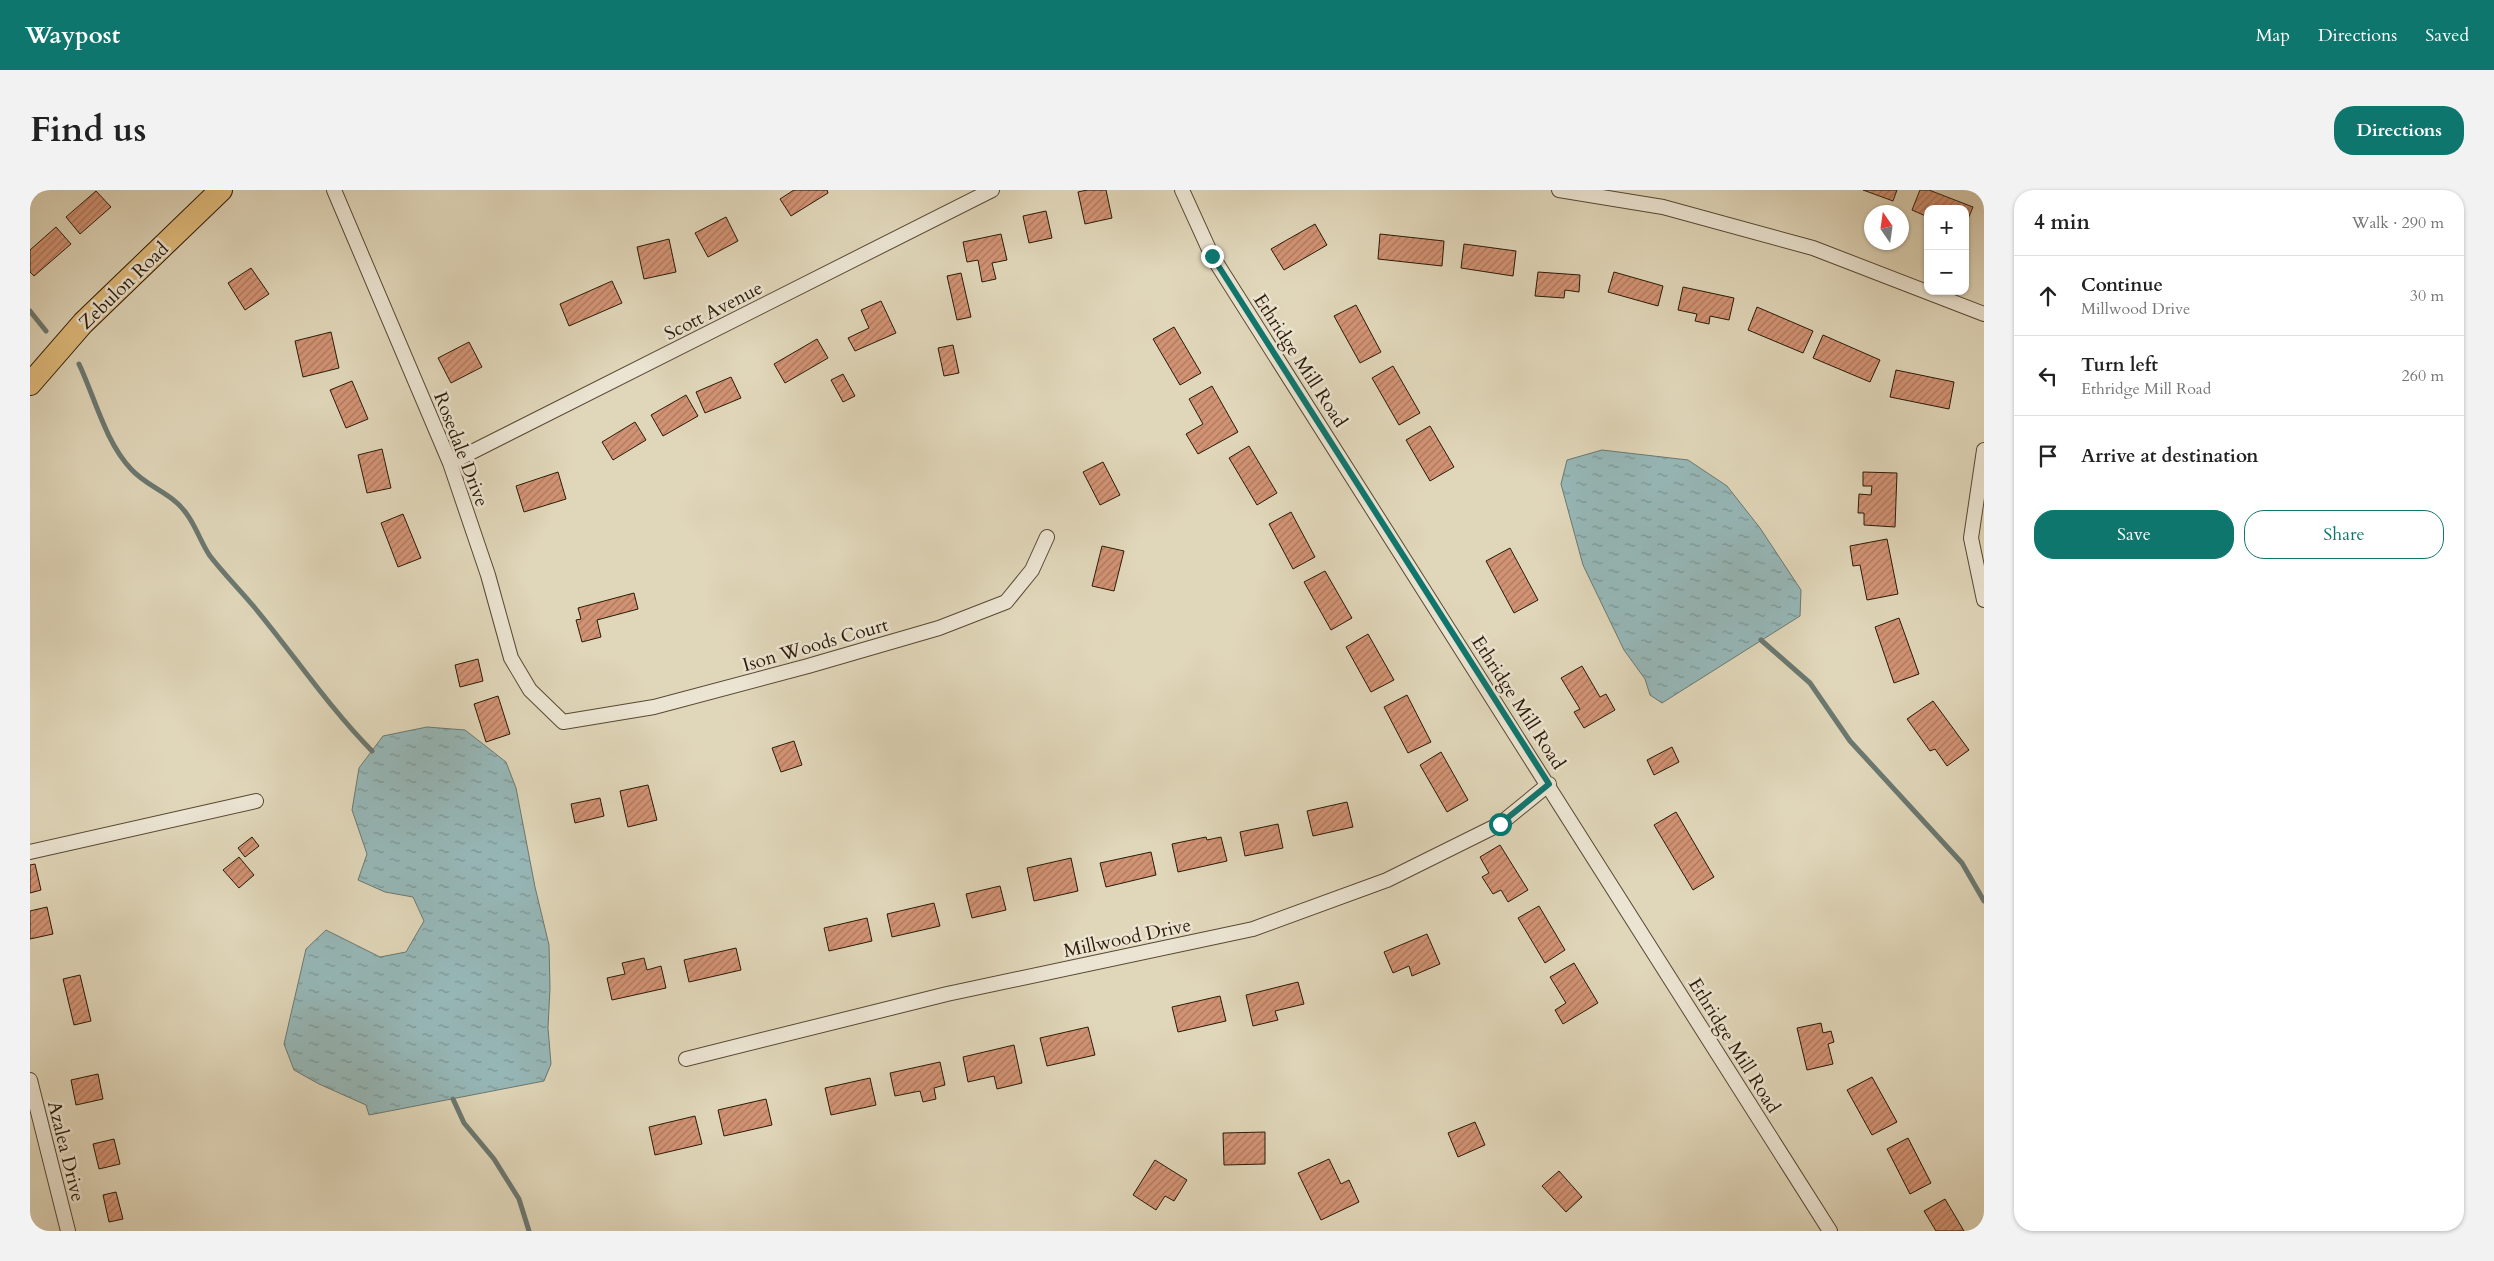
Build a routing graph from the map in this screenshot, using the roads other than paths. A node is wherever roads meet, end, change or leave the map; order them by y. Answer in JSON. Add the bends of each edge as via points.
{"nodes":[{"id":1,"x":221,"y":190,"type":"edge"},
{"id":2,"x":334,"y":190,"type":"edge"},
{"id":3,"x":992,"y":190,"type":"edge"},
{"id":4,"x":1182,"y":190,"type":"edge"},
{"id":5,"x":1559,"y":190,"type":"edge"},
{"id":6,"x":1984,"y":314,"type":"edge"},
{"id":7,"x":30,"y":384,"type":"edge"},
{"id":8,"x":1984,"y":450,"type":"edge"},
{"id":9,"x":450,"y":462,"type":"junction"},
{"id":10,"x":1047,"y":537,"type":"dead end"},
{"id":11,"x":1984,"y":600,"type":"edge"},
{"id":12,"x":557,"y":717,"type":"joint"},
{"id":13,"x":1549,"y":784,"type":"junction"},
{"id":14,"x":256,"y":802,"type":"dead end"},
{"id":15,"x":30,"y":852,"type":"edge"},
{"id":16,"x":686,"y":1058,"type":"dead end"},
{"id":17,"x":30,"y":1080,"type":"edge"},
{"id":18,"x":68,"y":1231,"type":"edge"},
{"id":19,"x":1830,"y":1231,"type":"edge"}],
"edges":[{"from":1,"to":7,"type":"main road","name":"Zebulon Road","via":[[83,323]]},
{"from":2,"to":9,"type":"street","name":"Rosedale Drive"},
{"from":3,"to":9,"type":"street","name":"Scott Avenue"},
{"from":4,"to":13,"type":"street","name":"Ethridge Mill Road","via":[[1212,256]]},
{"from":5,"to":6,"type":"street","via":[[1663,207],[1813,248]]},
{"from":8,"to":11,"type":"street","via":[[1971,538]]},
{"from":9,"to":12,"type":"street","name":"Rosedale Drive","via":[[488,575],[511,658],[530,690]]},
{"from":10,"to":12,"type":"street","name":"Ison Woods Court","via":[[1032,570],[1006,602],[939,628],[654,707],[563,722]]},
{"from":13,"to":16,"type":"street","name":"Millwood Drive","via":[[1500,824],[1387,880],[1253,928],[947,994]]},
{"from":13,"to":19,"type":"street","name":"Ethridge Mill Road"},
{"from":14,"to":15,"type":"street"},
{"from":17,"to":18,"type":"street","name":"Azalea Drive"}]}
